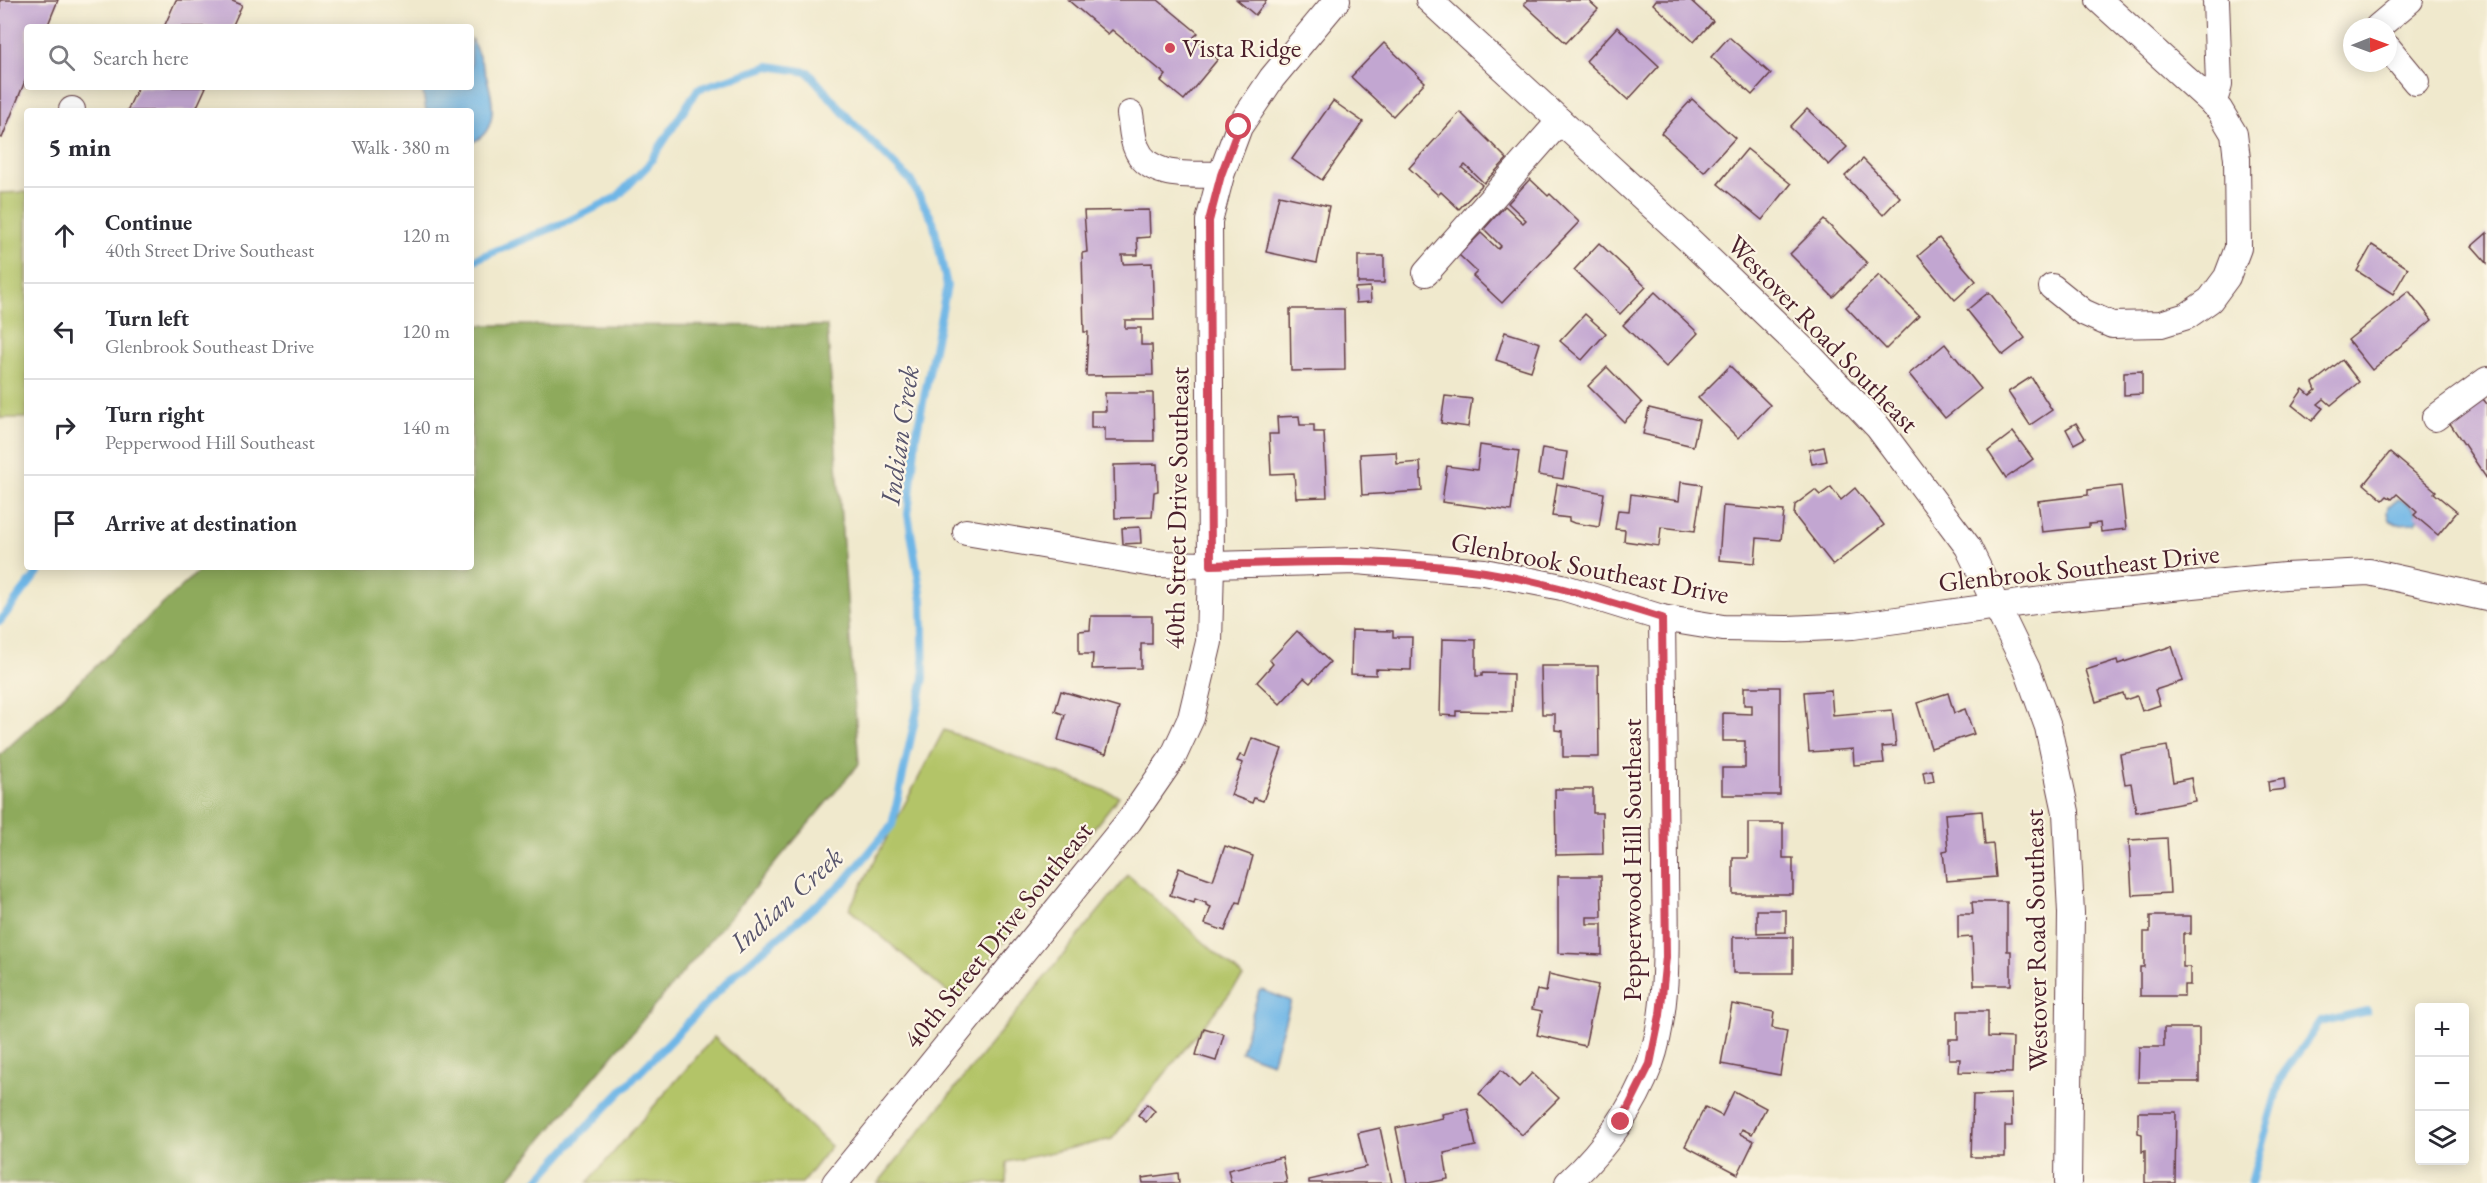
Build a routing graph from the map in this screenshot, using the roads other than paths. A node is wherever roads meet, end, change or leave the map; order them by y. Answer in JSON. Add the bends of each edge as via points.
{"nodes":[{"id":1,"x":1337,"y":0,"type":"edge"},
{"id":2,"x":1429,"y":0,"type":"edge"},
{"id":3,"x":2100,"y":0,"type":"edge"},
{"id":4,"x":2216,"y":0,"type":"edge"},
{"id":5,"x":2410,"y":0,"type":"edge"},
{"id":6,"x":2389,"y":18,"type":"edge"},
{"id":7,"x":2397,"y":59,"type":"edge"},
{"id":8,"x":2416,"y":82,"type":"dead end"},
{"id":9,"x":2213,"y":104,"type":"junction"},
{"id":10,"x":1130,"y":114,"type":"dead end"},
{"id":11,"x":1560,"y":121,"type":"junction"},
{"id":12,"x":1221,"y":175,"type":"junction"},
{"id":13,"x":1426,"y":273,"type":"dead end"},
{"id":14,"x":2052,"y":287,"type":"dead end"},
{"id":15,"x":2487,"y":380,"type":"edge"},
{"id":16,"x":2435,"y":418,"type":"dead end"},
{"id":17,"x":966,"y":532,"type":"dead end"},
{"id":18,"x":1211,"y":565,"type":"junction"},
{"id":19,"x":2487,"y":598,"type":"edge"},
{"id":20,"x":1998,"y":606,"type":"junction"},
{"id":21,"x":1662,"y":618,"type":"junction"},
{"id":22,"x":835,"y":1183,"type":"edge"},
{"id":23,"x":1568,"y":1183,"type":"edge"},
{"id":24,"x":2068,"y":1183,"type":"edge"}],
"edges":[{"from":1,"to":12,"type":"street","name":"40th Street Drive Southeast","via":[[1272,78],[1239,127]]},
{"from":2,"to":11,"type":"street","name":"Westover Road Southeast"},
{"from":3,"to":9,"type":"street"},
{"from":4,"to":9,"type":"street","via":[[2219,85]]},
{"from":5,"to":6,"type":"street"},
{"from":7,"to":8,"type":"street"},
{"from":9,"to":14,"type":"street","via":[[2234,134],[2238,248],[2227,277],[2210,300],[2187,316],[2161,324],[2112,325],[2083,312]]},
{"from":10,"to":12,"type":"street","via":[[1136,148],[1149,166],[1168,172]]},
{"from":11,"to":13,"type":"street"},
{"from":11,"to":20,"type":"street","name":"Westover Road Southeast","via":[[1796,342],[1878,427],[1968,547]]},
{"from":12,"to":18,"type":"street","name":"40th Street Drive Southeast","via":[[1209,221]]},
{"from":15,"to":16,"type":"street"},
{"from":17,"to":18,"type":"street","name":"Glenbrook Southeast Drive","via":[[1154,564]]},
{"from":18,"to":21,"type":"street","name":"Glenbrook Southeast Drive","via":[[1357,561],[1484,572],[1562,587]]},
{"from":18,"to":22,"type":"street","name":"40th Street Drive Southeast","via":[[1209,642],[1191,718],[1173,757],[1130,821]]},
{"from":19,"to":20,"type":"street","name":"Glenbrook Southeast Drive","via":[[2369,572],[2285,576]]},
{"from":20,"to":21,"type":"street","name":"Glenbrook Southeast Drive","via":[[1853,626],[1788,630],[1723,628]]},
{"from":20,"to":24,"type":"street","name":"Westover Road Southeast","via":[[2048,727],[2066,812],[2071,913]]},
{"from":21,"to":23,"type":"street","name":"Pepperwood Hill Southeast","via":[[1666,957],[1660,1015],[1650,1064],[1621,1122]]}]}
